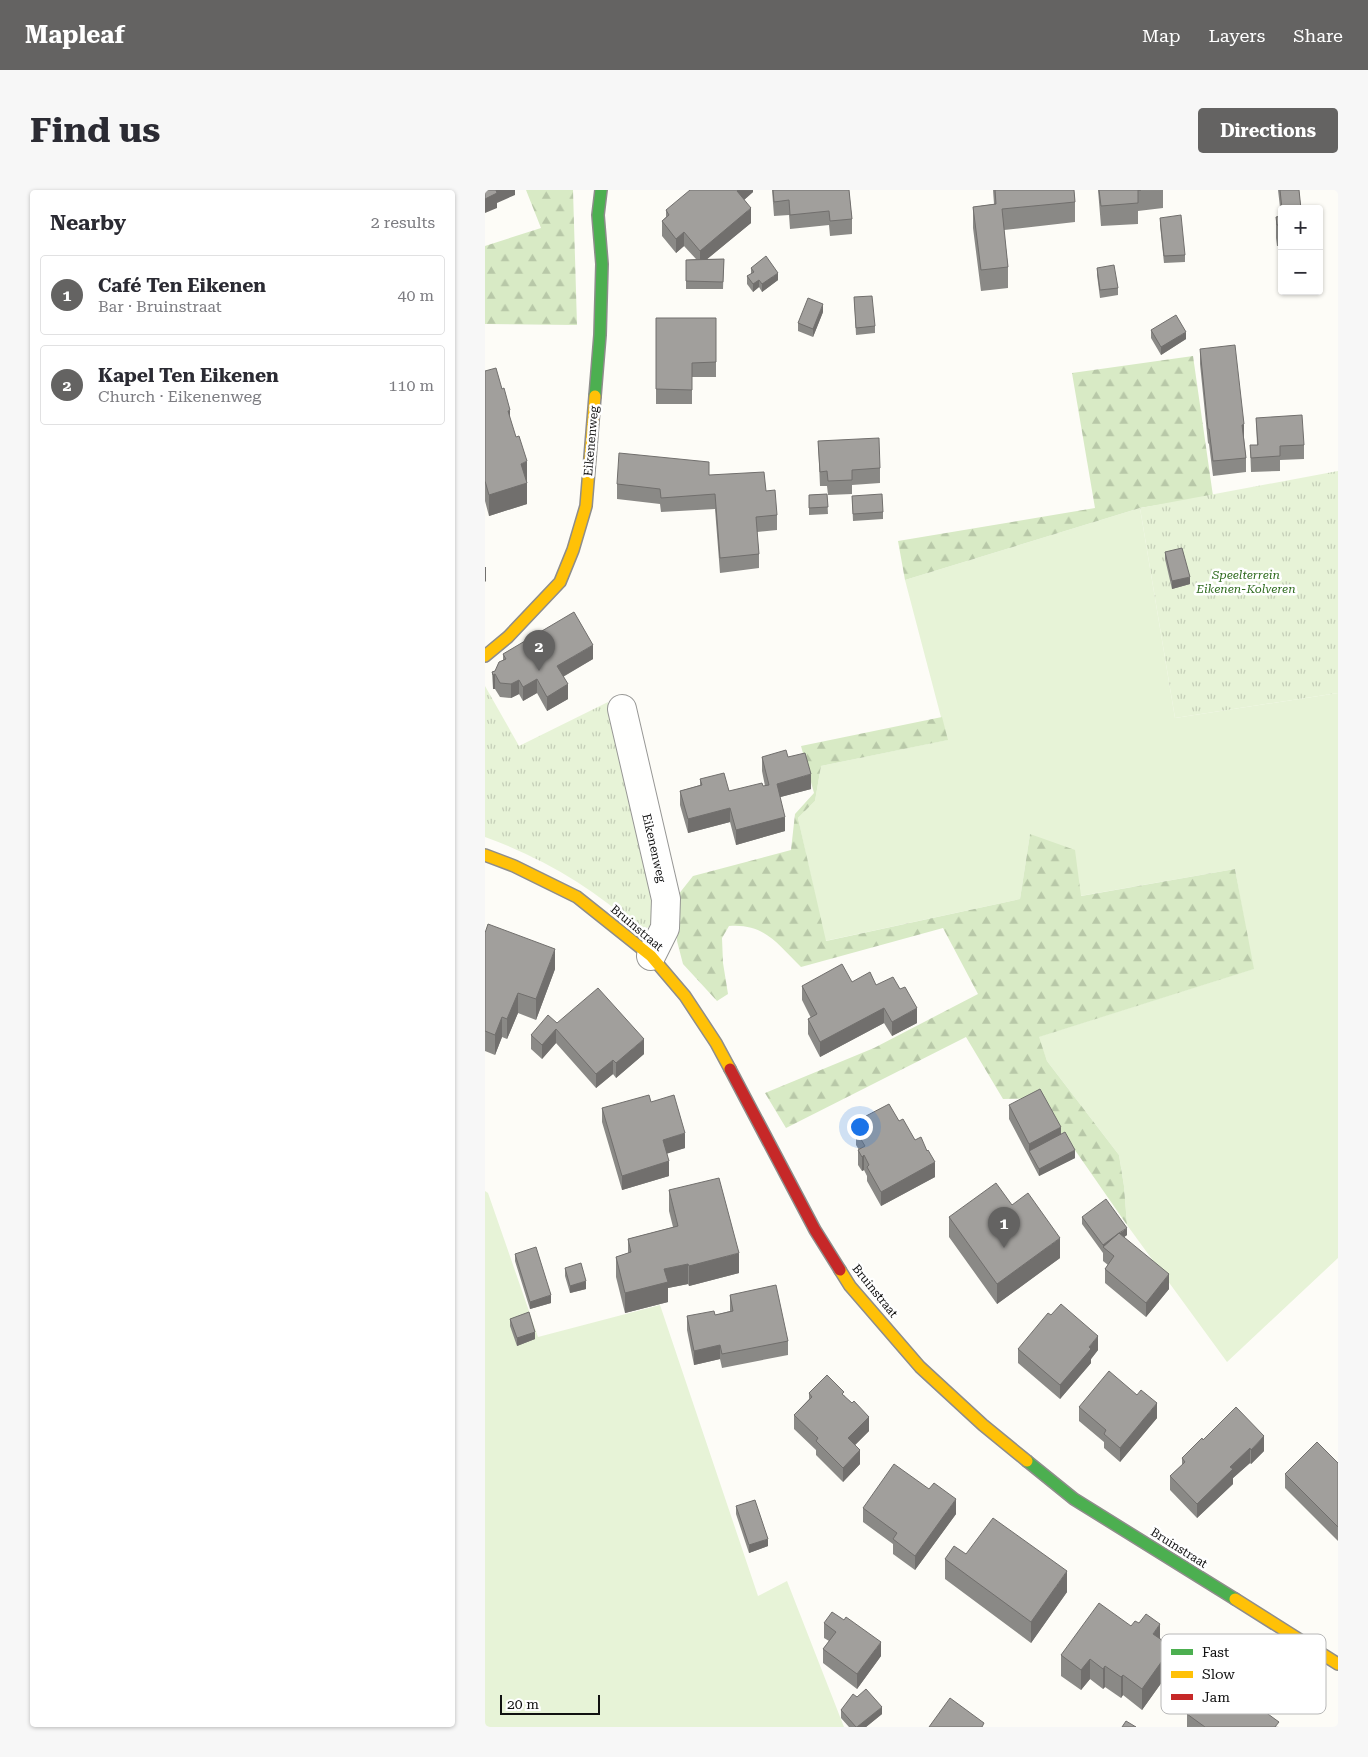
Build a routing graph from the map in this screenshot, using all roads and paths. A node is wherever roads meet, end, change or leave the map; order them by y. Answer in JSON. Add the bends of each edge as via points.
{"nodes":[{"id":1,"x":601,"y":190,"type":"edge"},
{"id":2,"x":485,"y":656,"type":"edge"},
{"id":3,"x":622,"y":709,"type":"dead end"},
{"id":4,"x":485,"y":856,"type":"edge"},
{"id":5,"x":651,"y":956,"type":"junction"},
{"id":6,"x":1290,"y":1634,"type":"edge"},
{"id":7,"x":1326,"y":1656,"type":"edge"},
{"id":8,"x":1338,"y":1664,"type":"edge"}],
"edges":[{"from":1,"to":2,"type":"street","name":"Eikenenweg","via":[[598,215],[602,264],[600,335],[586,506],[560,582],[508,637]]},
{"from":3,"to":5,"type":"street","name":"Eikenenweg","via":[[666,899],[665,928]]},
{"from":4,"to":5,"type":"street","name":"Bruinstraat","via":[[514,866],[577,897]]},
{"from":5,"to":6,"type":"street","name":"Bruinstraat","via":[[685,996],[716,1044],[815,1230],[851,1286],[920,1367],[983,1425],[1074,1498]]},
{"from":7,"to":8,"type":"street","name":"Bruinstraat"}]}
